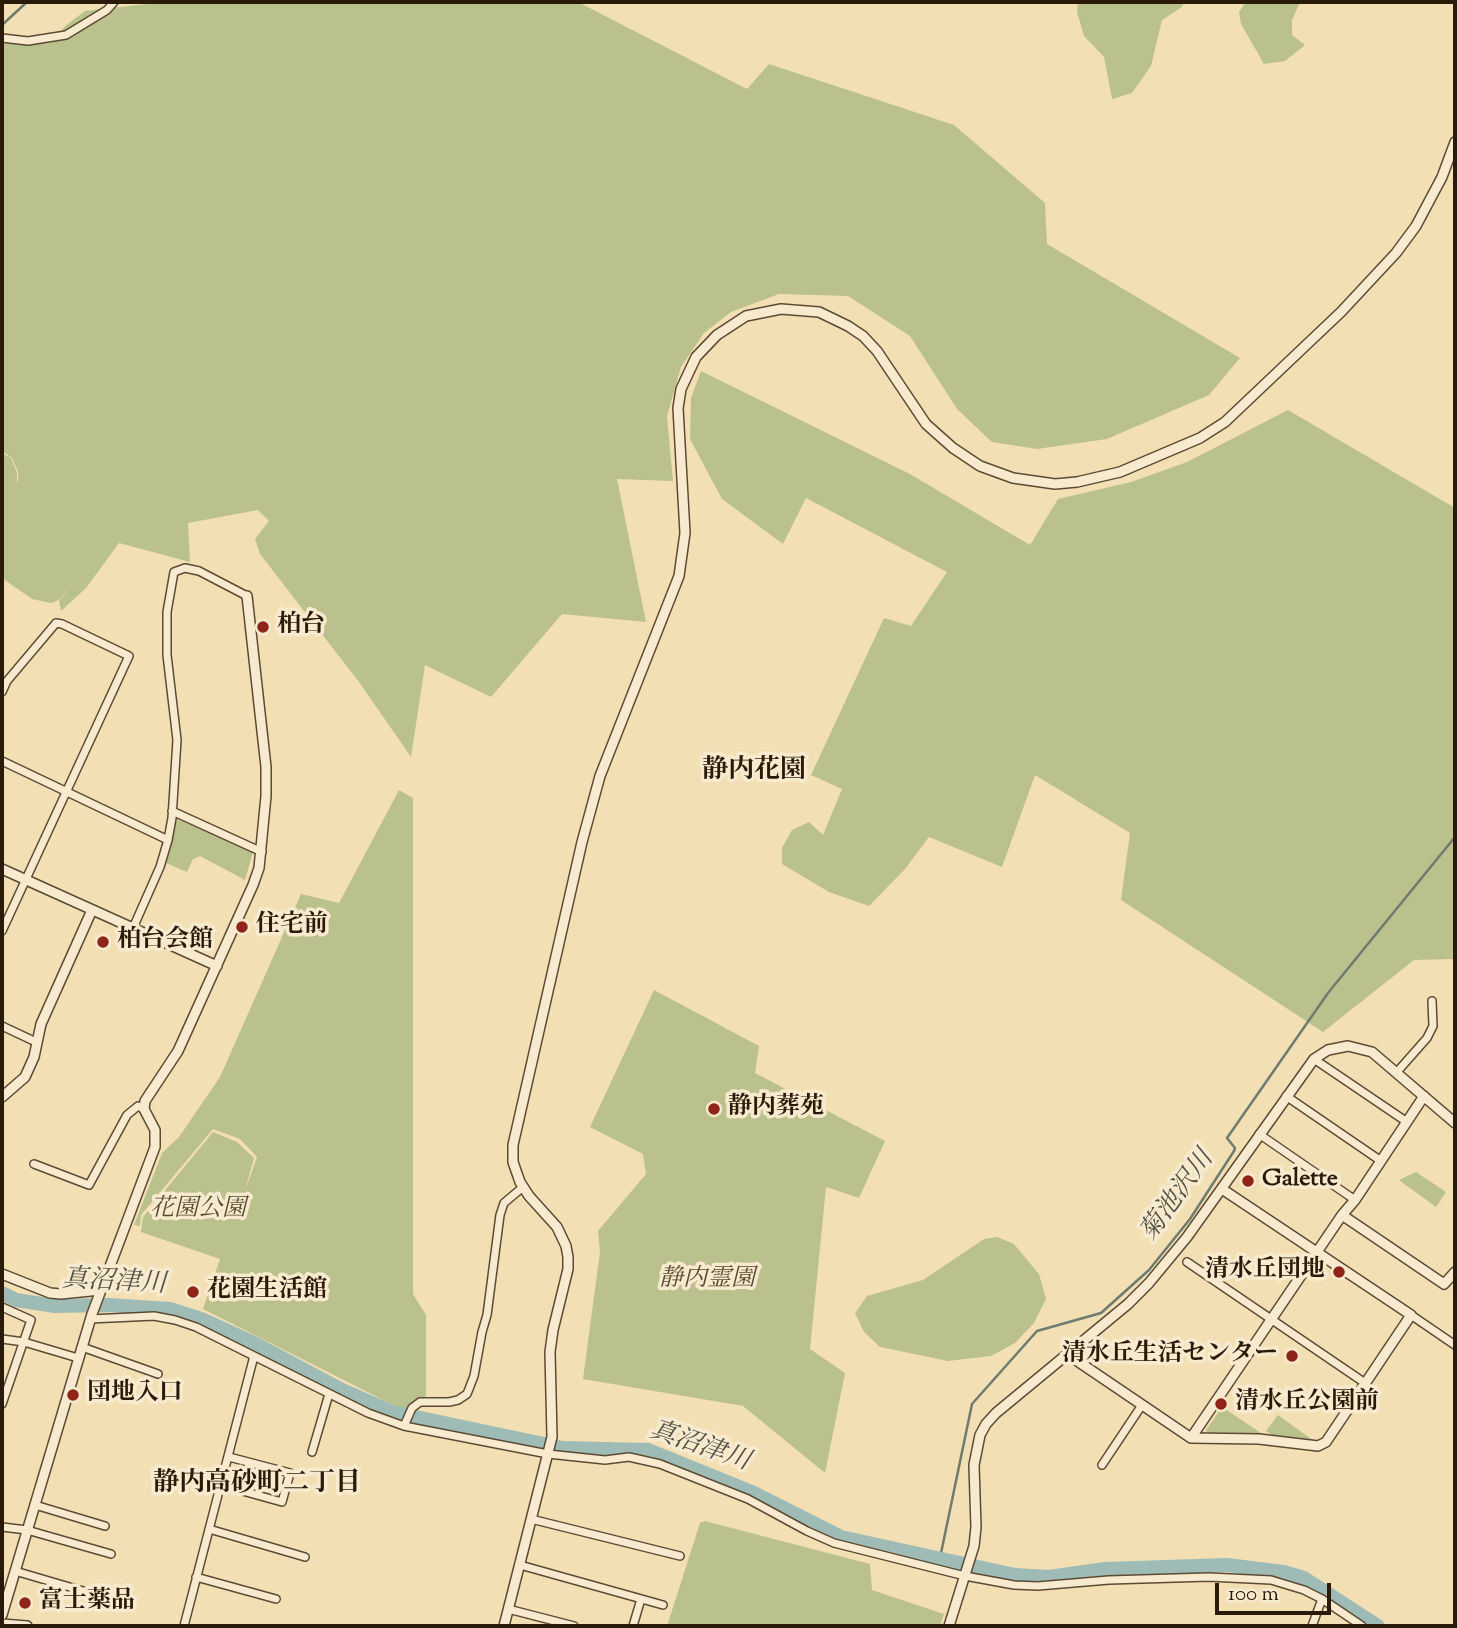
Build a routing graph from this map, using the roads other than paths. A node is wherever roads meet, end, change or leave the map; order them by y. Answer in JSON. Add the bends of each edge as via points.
{"nodes":[{"id":1,"x":114,"y":2,"type":"edge"},
{"id":2,"x":2,"y":38,"type":"edge"},
{"id":3,"x":1455,"y":142,"type":"edge"},
{"id":4,"x":247,"y":596,"type":"joint"},
{"id":5,"x":2,"y":692,"type":"edge"},
{"id":6,"x":2,"y":761,"type":"edge"},
{"id":7,"x":65,"y":791,"type":"junction"},
{"id":8,"x":172,"y":811,"type":"junction"},
{"id":9,"x":169,"y":840,"type":"junction"},
{"id":10,"x":262,"y":852,"type":"junction"},
{"id":11,"x":2,"y":869,"type":"edge"},
{"id":12,"x":26,"y":880,"type":"junction"},
{"id":13,"x":92,"y":910,"type":"junction"},
{"id":14,"x":133,"y":928,"type":"junction"},
{"id":15,"x":2,"y":931,"type":"edge"},
{"id":16,"x":217,"y":966,"type":"junction"},
{"id":17,"x":1432,"y":1001,"type":"dead end"},
{"id":18,"x":2,"y":1026,"type":"edge"},
{"id":19,"x":36,"y":1042,"type":"junction"},
{"id":20,"x":1314,"y":1059,"type":"junction"},
{"id":21,"x":1397,"y":1072,"type":"junction"},
{"id":22,"x":1286,"y":1096,"type":"junction"},
{"id":23,"x":1424,"y":1096,"type":"junction"},
{"id":24,"x":2,"y":1097,"type":"edge"},
{"id":25,"x":144,"y":1109,"type":"junction"},
{"id":26,"x":1407,"y":1122,"type":"junction"},
{"id":27,"x":1455,"y":1123,"type":"edge"},
{"id":28,"x":1259,"y":1134,"type":"junction"},
{"id":29,"x":1381,"y":1161,"type":"junction"},
{"id":30,"x":34,"y":1164,"type":"dead end"},
{"id":31,"x":523,"y":1186,"type":"junction"},
{"id":32,"x":1222,"y":1189,"type":"junction"},
{"id":33,"x":1355,"y":1200,"type":"junction"},
{"id":34,"x":1342,"y":1215,"type":"junction"},
{"id":35,"x":1317,"y":1252,"type":"junction"},
{"id":36,"x":1186,"y":1262,"type":"dead end"},
{"id":37,"x":1455,"y":1272,"type":"edge"},
{"id":38,"x":2,"y":1274,"type":"edge"},
{"id":39,"x":99,"y":1294,"type":"junction"},
{"id":40,"x":2,"y":1307,"type":"edge"},
{"id":41,"x":1411,"y":1315,"type":"junction"},
{"id":42,"x":91,"y":1316,"type":"junction"},
{"id":43,"x":1272,"y":1320,"type":"junction"},
{"id":44,"x":2,"y":1339,"type":"edge"},
{"id":45,"x":24,"y":1342,"type":"junction"},
{"id":46,"x":1455,"y":1345,"type":"edge"},
{"id":47,"x":82,"y":1347,"type":"junction"},
{"id":48,"x":1067,"y":1354,"type":"junction"},
{"id":49,"x":254,"y":1356,"type":"junction"},
{"id":50,"x":78,"y":1358,"type":"junction"},
{"id":51,"x":158,"y":1374,"type":"dead end"},
{"id":52,"x":1365,"y":1383,"type":"junction"},
{"id":53,"x":5,"y":1386,"type":"edge"},
{"id":54,"x":329,"y":1394,"type":"junction"},
{"id":55,"x":2,"y":1404,"type":"edge"},
{"id":56,"x":1142,"y":1405,"type":"junction"},
{"id":57,"x":405,"y":1424,"type":"junction"},
{"id":58,"x":1191,"y":1438,"type":"junction"},
{"id":59,"x":312,"y":1452,"type":"dead end"},
{"id":60,"x":549,"y":1452,"type":"junction"},
{"id":61,"x":229,"y":1457,"type":"junction"},
{"id":62,"x":1102,"y":1465,"type":"dead end"},
{"id":63,"x":221,"y":1485,"type":"junction"},
{"id":64,"x":35,"y":1505,"type":"junction"},
{"id":65,"x":531,"y":1519,"type":"junction"},
{"id":66,"x":105,"y":1526,"type":"dead end"},
{"id":67,"x":2,"y":1527,"type":"edge"},
{"id":68,"x":27,"y":1530,"type":"junction"},
{"id":69,"x":209,"y":1530,"type":"junction"},
{"id":70,"x":111,"y":1554,"type":"dead end"},
{"id":71,"x":680,"y":1556,"type":"dead end"},
{"id":72,"x":305,"y":1557,"type":"dead end"},
{"id":73,"x":520,"y":1565,"type":"junction"},
{"id":74,"x":15,"y":1571,"type":"junction"},
{"id":75,"x":966,"y":1574,"type":"junction"},
{"id":76,"x":197,"y":1577,"type":"junction"},
{"id":77,"x":90,"y":1593,"type":"dead end"},
{"id":78,"x":276,"y":1599,"type":"dead end"},
{"id":79,"x":641,"y":1599,"type":"junction"},
{"id":80,"x":1322,"y":1599,"type":"junction"},
{"id":81,"x":663,"y":1605,"type":"dead end"},
{"id":82,"x":508,"y":1609,"type":"junction"},
{"id":83,"x":2,"y":1615,"type":"edge"},
{"id":84,"x":2,"y":1624,"type":"edge"},
{"id":85,"x":27,"y":1626,"type":"edge"},
{"id":86,"x":184,"y":1626,"type":"edge"},
{"id":87,"x":504,"y":1626,"type":"edge"},
{"id":88,"x":574,"y":1626,"type":"edge"},
{"id":89,"x":633,"y":1626,"type":"edge"},
{"id":90,"x":949,"y":1626,"type":"edge"},
{"id":91,"x":1312,"y":1626,"type":"edge"},
{"id":92,"x":1362,"y":1626,"type":"edge"}],
"edges":[{"from":1,"to":2,"type":"street","via":[[66,35],[28,41]]},
{"from":3,"to":31,"type":"street","via":[[1429,202],[1396,253],[1248,403],[1199,438],[1100,478],[1042,483],[980,466],[926,424],[863,336],[819,312],[764,311],[746,316],[706,345],[687,372],[678,408],[685,533],[679,576],[600,776],[582,842],[513,1145],[513,1162]]},
{"from":4,"to":8,"type":"street","via":[[200,571],[185,568],[174,572],[167,612],[177,740]]},
{"from":4,"to":10,"type":"street","via":[[266,767]]},
{"from":5,"to":7,"type":"street","via":[[56,623],[129,656]]},
{"from":6,"to":7,"type":"street"},
{"from":7,"to":9,"type":"street"},
{"from":7,"to":12,"type":"street"},
{"from":8,"to":9,"type":"street"},
{"from":8,"to":10,"type":"street"},
{"from":9,"to":14,"type":"street"},
{"from":10,"to":16,"type":"street","via":[[253,885]]},
{"from":11,"to":12,"type":"street"},
{"from":12,"to":13,"type":"street"},
{"from":12,"to":15,"type":"street"},
{"from":13,"to":14,"type":"street"},
{"from":13,"to":19,"type":"street"},
{"from":14,"to":16,"type":"street"},
{"from":16,"to":25,"type":"street","via":[[178,1051]]},
{"from":17,"to":21,"type":"street","via":[[1433,1026]]},
{"from":18,"to":19,"type":"street"},
{"from":19,"to":24,"type":"street","via":[[25,1077]]},
{"from":20,"to":21,"type":"street","via":[[1335,1048],[1354,1046],[1372,1052]]},
{"from":20,"to":22,"type":"street"},
{"from":20,"to":26,"type":"street"},
{"from":21,"to":23,"type":"street"},
{"from":22,"to":28,"type":"street"},
{"from":22,"to":29,"type":"street"},
{"from":23,"to":26,"type":"street"},
{"from":23,"to":27,"type":"street"},
{"from":25,"to":30,"type":"street","via":[[138,1106],[127,1115],[89,1185]]},
{"from":25,"to":39,"type":"street","via":[[155,1130],[155,1147]]},
{"from":26,"to":29,"type":"street"},
{"from":28,"to":32,"type":"street"},
{"from":28,"to":33,"type":"street"},
{"from":29,"to":33,"type":"street"},
{"from":31,"to":57,"type":"street","via":[[504,1203],[500,1215],[488,1315],[467,1394],[458,1400],[420,1402]]},
{"from":31,"to":60,"type":"street","via":[[557,1227],[568,1257],[551,1341]]},
{"from":32,"to":35,"type":"street"},
{"from":32,"to":48,"type":"street","via":[[1149,1283]]},
{"from":33,"to":34,"type":"street"},
{"from":34,"to":35,"type":"street"},
{"from":34,"to":37,"type":"street","via":[[1444,1284]]},
{"from":35,"to":41,"type":"street"},
{"from":35,"to":43,"type":"street"},
{"from":36,"to":43,"type":"street"},
{"from":38,"to":39,"type":"street","via":[[50,1293]]},
{"from":39,"to":42,"type":"street"},
{"from":40,"to":45,"type":"street","via":[[31,1321]]},
{"from":41,"to":46,"type":"street"},
{"from":41,"to":52,"type":"street"},
{"from":42,"to":47,"type":"street"},
{"from":42,"to":49,"type":"street","via":[[175,1320]]},
{"from":43,"to":52,"type":"street"},
{"from":43,"to":58,"type":"street"},
{"from":44,"to":45,"type":"street"},
{"from":45,"to":50,"type":"street"},
{"from":45,"to":53,"type":"street"},
{"from":47,"to":50,"type":"street"},
{"from":47,"to":51,"type":"street"},
{"from":48,"to":56,"type":"street"},
{"from":48,"to":75,"type":"street","via":[[996,1413],[980,1435],[974,1465],[976,1527]]},
{"from":49,"to":54,"type":"street"},
{"from":49,"to":61,"type":"street"},
{"from":50,"to":64,"type":"street"},
{"from":52,"to":58,"type":"street","via":[[1322,1444]]},
{"from":53,"to":55,"type":"street"},
{"from":54,"to":57,"type":"street"},
{"from":54,"to":59,"type":"street"},
{"from":56,"to":58,"type":"street"},
{"from":56,"to":62,"type":"street"},
{"from":57,"to":60,"type":"street"},
{"from":60,"to":65,"type":"street"},
{"from":60,"to":75,"type":"street","via":[[605,1460],[629,1457],[660,1464],[748,1499],[834,1543]]},
{"from":61,"to":63,"type":"street"},
{"from":61,"to":63,"type":"street","via":[[290,1473],[282,1502]]},
{"from":63,"to":69,"type":"street"},
{"from":64,"to":66,"type":"street"},
{"from":64,"to":68,"type":"street"},
{"from":65,"to":71,"type":"street"},
{"from":65,"to":73,"type":"street"},
{"from":67,"to":68,"type":"street"},
{"from":68,"to":70,"type":"street"},
{"from":68,"to":74,"type":"street"},
{"from":69,"to":72,"type":"street"},
{"from":69,"to":76,"type":"street"},
{"from":73,"to":79,"type":"street"},
{"from":73,"to":82,"type":"street"},
{"from":74,"to":77,"type":"street"},
{"from":74,"to":83,"type":"street"},
{"from":75,"to":80,"type":"street","via":[[1038,1586],[1251,1578],[1290,1585]]},
{"from":75,"to":90,"type":"street"},
{"from":76,"to":78,"type":"street"},
{"from":76,"to":86,"type":"street"},
{"from":79,"to":81,"type":"street"},
{"from":79,"to":89,"type":"street"},
{"from":80,"to":91,"type":"street"},
{"from":80,"to":92,"type":"street"},
{"from":82,"to":87,"type":"street"},
{"from":82,"to":88,"type":"street"},
{"from":84,"to":85,"type":"street"}]}
